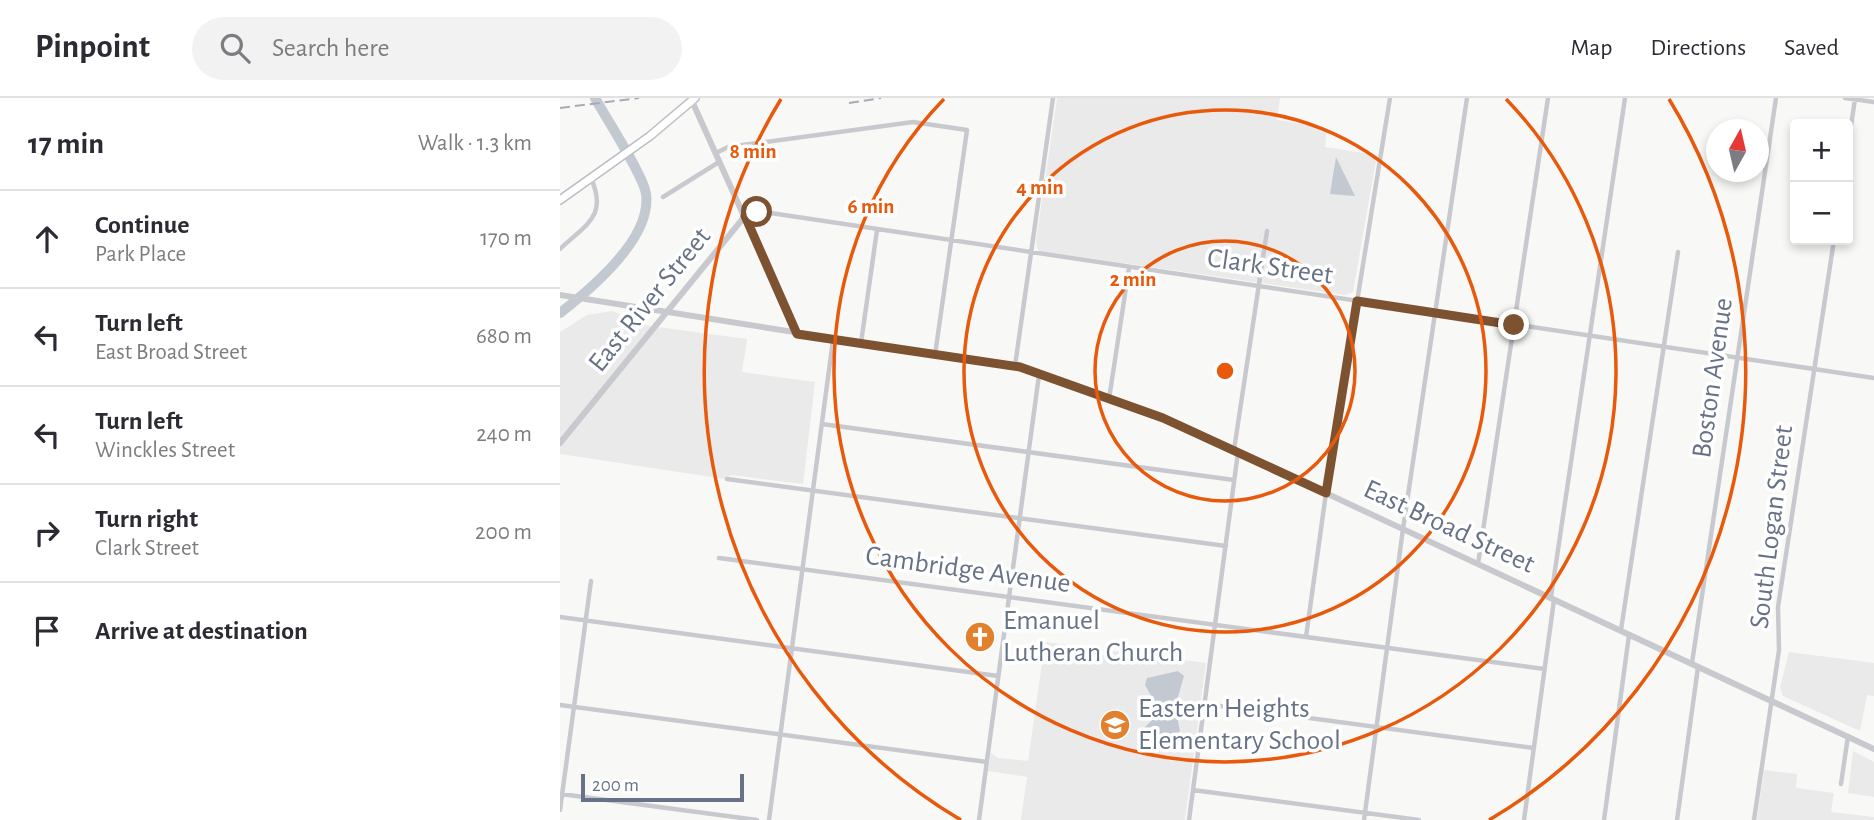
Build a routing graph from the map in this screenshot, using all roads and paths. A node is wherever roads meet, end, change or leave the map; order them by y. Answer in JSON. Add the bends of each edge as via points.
{"nodes":[{"id":1,"x":1053,"y":98,"type":"edge"},
{"id":2,"x":1390,"y":98,"type":"edge"},
{"id":3,"x":1467,"y":98,"type":"edge"},
{"id":4,"x":1548,"y":98,"type":"edge"},
{"id":5,"x":1625,"y":98,"type":"edge"},
{"id":6,"x":1776,"y":98,"type":"edge"},
{"id":7,"x":1845,"y":98,"type":"edge"},
{"id":8,"x":694,"y":99,"type":"edge"},
{"id":9,"x":1855,"y":99,"type":"edge"},
{"id":10,"x":1874,"y":102,"type":"edge"},
{"id":11,"x":1852,"y":119,"type":"edge"},
{"id":12,"x":716,"y":153,"type":"junction"},
{"id":13,"x":720,"y":161,"type":"junction"},
{"id":14,"x":591,"y":178,"type":"junction"},
{"id":15,"x":663,"y":197,"type":"dead end"},
{"id":16,"x":560,"y":200,"type":"edge"},
{"id":17,"x":745,"y":216,"type":"junction"},
{"id":18,"x":877,"y":230,"type":"junction"},
{"id":19,"x":1267,"y":231,"type":"dead end"},
{"id":20,"x":952,"y":241,"type":"junction"},
{"id":21,"x":1832,"y":245,"type":"edge"},
{"id":22,"x":560,"y":249,"type":"edge"},
{"id":23,"x":1678,"y":252,"type":"dead end"},
{"id":24,"x":1031,"y":253,"type":"junction"},
{"id":25,"x":1129,"y":268,"type":"junction"},
{"id":26,"x":1259,"y":287,"type":"junction"},
{"id":27,"x":560,"y":295,"type":"edge"},
{"id":28,"x":1357,"y":301,"type":"junction"},
{"id":29,"x":666,"y":313,"type":"junction"},
{"id":30,"x":1435,"y":313,"type":"junction"},
{"id":31,"x":1514,"y":325,"type":"junction"},
{"id":32,"x":797,"y":334,"type":"junction"},
{"id":33,"x":1590,"y":336,"type":"junction"},
{"id":34,"x":833,"y":340,"type":"junction"},
{"id":35,"x":861,"y":344,"type":"junction"},
{"id":36,"x":1663,"y":347,"type":"junction"},
{"id":37,"x":935,"y":355,"type":"junction"},
{"id":38,"x":1737,"y":358,"type":"junction"},
{"id":39,"x":1015,"y":366,"type":"junction"},
{"id":40,"x":1814,"y":369,"type":"junction"},
{"id":41,"x":1039,"y":374,"type":"junction"},
{"id":42,"x":1874,"y":378,"type":"edge"},
{"id":43,"x":1109,"y":399,"type":"junction"},
{"id":44,"x":822,"y":424,"type":"junction"},
{"id":45,"x":560,"y":443,"type":"edge"},
{"id":46,"x":1236,"y":451,"type":"junction"},
{"id":47,"x":1028,"y":452,"type":"junction"},
{"id":48,"x":727,"y":479,"type":"dead end"},
{"id":49,"x":1234,"y":480,"type":"junction"},
{"id":50,"x":814,"y":491,"type":"junction"},
{"id":51,"x":1326,"y":493,"type":"junction"},
{"id":52,"x":1019,"y":518,"type":"junction"},
{"id":53,"x":1403,"y":529,"type":"junction"},
{"id":54,"x":1226,"y":546,"type":"junction"},
{"id":55,"x":719,"y":558,"type":"dead end"},
{"id":56,"x":1478,"y":564,"type":"junction"},
{"id":57,"x":803,"y":569,"type":"junction"},
{"id":58,"x":591,"y":581,"type":"dead end"},
{"id":59,"x":1009,"y":597,"type":"junction"},
{"id":60,"x":1552,"y":598,"type":"junction"},
{"id":61,"x":560,"y":617,"type":"edge"},
{"id":62,"x":586,"y":620,"type":"junction"},
{"id":63,"x":1215,"y":625,"type":"junction"},
{"id":64,"x":1621,"y":630,"type":"junction"},
{"id":65,"x":1629,"y":634,"type":"junction"},
{"id":66,"x":1306,"y":637,"type":"junction"},
{"id":67,"x":792,"y":648,"type":"junction"},
{"id":68,"x":1387,"y":648,"type":"junction"},
{"id":69,"x":1695,"y":665,"type":"junction"},
{"id":70,"x":1544,"y":669,"type":"junction"},
{"id":71,"x":998,"y":676,"type":"junction"},
{"id":72,"x":1771,"y":699,"type":"junction"},
{"id":73,"x":1205,"y":704,"type":"junction"},
{"id":74,"x":560,"y":705,"type":"edge"},
{"id":75,"x":574,"y":706,"type":"junction"},
{"id":76,"x":1377,"y":727,"type":"junction"},
{"id":77,"x":780,"y":734,"type":"junction"},
{"id":78,"x":1848,"y":736,"type":"junction"},
{"id":79,"x":1534,"y":748,"type":"junction"},
{"id":80,"x":1874,"y":749,"type":"edge"},
{"id":81,"x":987,"y":762,"type":"junction"},
{"id":82,"x":1841,"y":784,"type":"dead end"},
{"id":83,"x":1193,"y":790,"type":"junction"},
{"id":84,"x":561,"y":794,"type":"edge"},
{"id":85,"x":560,"y":810,"type":"edge"},
{"id":86,"x":1365,"y":813,"type":"junction"},
{"id":87,"x":757,"y":820,"type":"edge"},
{"id":88,"x":769,"y":820,"type":"edge"},
{"id":89,"x":979,"y":820,"type":"edge"},
{"id":90,"x":1189,"y":820,"type":"edge"},
{"id":91,"x":1364,"y":820,"type":"edge"},
{"id":92,"x":1419,"y":820,"type":"edge"},
{"id":93,"x":1524,"y":820,"type":"edge"},
{"id":94,"x":1604,"y":820,"type":"edge"},
{"id":95,"x":1677,"y":820,"type":"edge"},
{"id":96,"x":1754,"y":820,"type":"edge"}],
"edges":[{"from":1,"to":24,"type":"street"},
{"from":2,"to":28,"type":"street"},
{"from":3,"to":30,"type":"street"},
{"from":4,"to":31,"type":"street"},
{"from":5,"to":33,"type":"street"},
{"from":6,"to":38,"type":"street","name":"Boston Avenue"},
{"from":7,"to":9,"type":"street"},
{"from":8,"to":12,"type":"street","name":"East River Street"},
{"from":8,"to":14,"type":"main road"},
{"from":9,"to":10,"type":"street"},
{"from":9,"to":11,"type":"street"},
{"from":12,"to":13,"type":"street","name":"East River Street"},
{"from":12,"to":20,"type":"street","via":[[728,147],[913,122],[967,130]]},
{"from":13,"to":15,"type":"street"},
{"from":13,"to":17,"type":"street","name":"East River Street"},
{"from":14,"to":16,"type":"main road"},
{"from":14,"to":22,"type":"street","via":[[598,195],[597,211]]},
{"from":17,"to":18,"type":"street","name":"Clark Street","via":[[764,212]]},
{"from":17,"to":29,"type":"street","name":"East River Street"},
{"from":17,"to":32,"type":"street"},
{"from":18,"to":20,"type":"street","name":"Clark Street"},
{"from":18,"to":35,"type":"street"},
{"from":19,"to":26,"type":"street"},
{"from":20,"to":24,"type":"street","name":"Clark Street"},
{"from":20,"to":37,"type":"street"},
{"from":21,"to":40,"type":"street","name":"South Logan Street"},
{"from":23,"to":36,"type":"street"},
{"from":24,"to":25,"type":"street","name":"Clark Street"},
{"from":24,"to":39,"type":"street"},
{"from":25,"to":26,"type":"street","name":"Clark Street"},
{"from":25,"to":43,"type":"street"},
{"from":26,"to":28,"type":"street","name":"Clark Street"},
{"from":26,"to":46,"type":"street"},
{"from":27,"to":29,"type":"street","name":"East Broad Street"},
{"from":28,"to":30,"type":"street","name":"Clark Street"},
{"from":28,"to":51,"type":"street"},
{"from":29,"to":32,"type":"street","name":"East Broad Street"},
{"from":29,"to":45,"type":"street","name":"East River Street"},
{"from":30,"to":31,"type":"street","name":"Clark Street"},
{"from":30,"to":53,"type":"street"},
{"from":31,"to":33,"type":"street","name":"Clark Street"},
{"from":31,"to":56,"type":"street"},
{"from":32,"to":34,"type":"street","name":"East Broad Street"},
{"from":33,"to":36,"type":"street","name":"Clark Street"},
{"from":33,"to":60,"type":"street"},
{"from":34,"to":35,"type":"street","name":"East Broad Street"},
{"from":34,"to":44,"type":"street"},
{"from":35,"to":37,"type":"street","name":"East Broad Street"},
{"from":36,"to":38,"type":"street","name":"Clark Street"},
{"from":36,"to":64,"type":"street"},
{"from":37,"to":39,"type":"street","name":"East Broad Street"},
{"from":38,"to":40,"type":"street","name":"Clark Street"},
{"from":38,"to":69,"type":"street","name":"Boston Avenue"},
{"from":39,"to":41,"type":"street","name":"East Broad Street"},
{"from":40,"to":42,"type":"street","name":"Clark Street"},
{"from":40,"to":72,"type":"street","name":"South Logan Street","via":[[1778,607],[1779,650]]},
{"from":41,"to":43,"type":"street","name":"East Broad Street"},
{"from":41,"to":47,"type":"street"},
{"from":43,"to":46,"type":"street","name":"East Broad Street"},
{"from":44,"to":47,"type":"street"},
{"from":44,"to":50,"type":"street"},
{"from":46,"to":49,"type":"street"},
{"from":46,"to":51,"type":"street","name":"East Broad Street"},
{"from":47,"to":49,"type":"street"},
{"from":47,"to":52,"type":"street"},
{"from":48,"to":50,"type":"street"},
{"from":49,"to":54,"type":"street"},
{"from":50,"to":52,"type":"street"},
{"from":50,"to":57,"type":"street"},
{"from":51,"to":53,"type":"street","name":"East Broad Street"},
{"from":51,"to":66,"type":"street"},
{"from":52,"to":54,"type":"street"},
{"from":52,"to":59,"type":"street"},
{"from":53,"to":56,"type":"street","name":"East Broad Street"},
{"from":53,"to":68,"type":"street"},
{"from":54,"to":63,"type":"street"},
{"from":55,"to":57,"type":"street","name":"Cambridge Avenue"},
{"from":56,"to":60,"type":"street","name":"East Broad Street"},
{"from":57,"to":59,"type":"street","name":"Cambridge Avenue"},
{"from":57,"to":67,"type":"street"},
{"from":58,"to":62,"type":"street"},
{"from":59,"to":63,"type":"street","name":"Cambridge Avenue"},
{"from":59,"to":71,"type":"street"},
{"from":60,"to":64,"type":"street","name":"East Broad Street"},
{"from":60,"to":70,"type":"street"},
{"from":61,"to":62,"type":"street"},
{"from":62,"to":67,"type":"street"},
{"from":62,"to":75,"type":"street"},
{"from":63,"to":66,"type":"street","name":"Cambridge Avenue"},
{"from":63,"to":73,"type":"street"},
{"from":64,"to":65,"type":"street","name":"East Broad Street"},
{"from":65,"to":69,"type":"street","name":"East Broad Street"},
{"from":65,"to":94,"type":"street"},
{"from":66,"to":68,"type":"street","name":"Cambridge Avenue"},
{"from":67,"to":71,"type":"street"},
{"from":67,"to":77,"type":"street"},
{"from":68,"to":70,"type":"street","name":"Cambridge Avenue"},
{"from":68,"to":76,"type":"street"},
{"from":69,"to":72,"type":"street","name":"East Broad Street"},
{"from":69,"to":95,"type":"street","name":"Boston Avenue"},
{"from":70,"to":79,"type":"street"},
{"from":71,"to":81,"type":"street"},
{"from":72,"to":78,"type":"street","name":"East Broad Street"},
{"from":72,"to":96,"type":"street","name":"South Logan Street"},
{"from":73,"to":76,"type":"street"},
{"from":73,"to":83,"type":"street"},
{"from":74,"to":75,"type":"street"},
{"from":75,"to":77,"type":"street"},
{"from":75,"to":84,"type":"street"},
{"from":76,"to":79,"type":"street"},
{"from":76,"to":86,"type":"street"},
{"from":77,"to":81,"type":"street"},
{"from":77,"to":88,"type":"street"},
{"from":78,"to":80,"type":"street","name":"East Broad Street"},
{"from":78,"to":82,"type":"street"},
{"from":79,"to":93,"type":"street"},
{"from":81,"to":89,"type":"street"},
{"from":83,"to":86,"type":"street"},
{"from":83,"to":90,"type":"street"},
{"from":84,"to":85,"type":"street"},
{"from":84,"to":87,"type":"street"},
{"from":86,"to":91,"type":"street"},
{"from":86,"to":92,"type":"street"}]}
